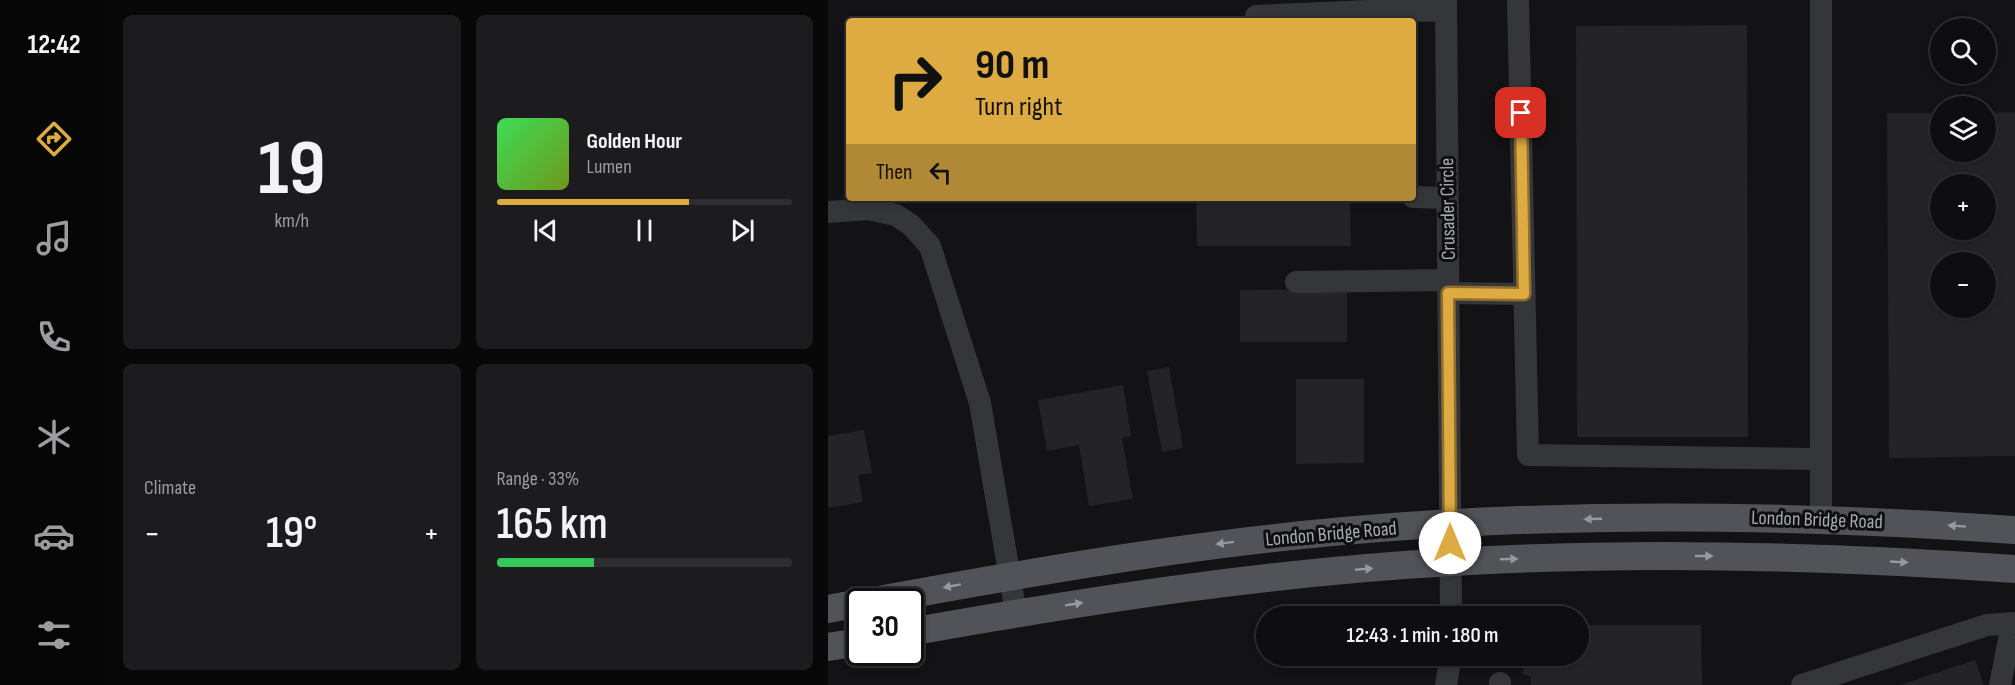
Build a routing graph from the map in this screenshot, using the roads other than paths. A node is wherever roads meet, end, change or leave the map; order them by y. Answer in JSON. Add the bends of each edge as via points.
{"nodes":[{"id":1,"x":1518,"y":0,"type":"edge"},
{"id":2,"x":1821,"y":0,"type":"edge"},
{"id":3,"x":1446,"y":5,"type":"edge"},
{"id":4,"x":1390,"y":15,"type":"edge"},
{"id":5,"x":1256,"y":18,"type":"edge"},
{"id":6,"x":1416,"y":197,"type":"edge"},
{"id":7,"x":1447,"y":198,"type":"junction"},
{"id":8,"x":828,"y":212,"type":"edge"},
{"id":9,"x":1296,"y":282,"type":"dead end"},
{"id":10,"x":1448,"y":287,"type":"junction"},
{"id":11,"x":1524,"y":294,"type":"junction"},
{"id":12,"x":1821,"y":459,"type":"junction"},
{"id":13,"x":1821,"y":519,"type":"junction"},
{"id":14,"x":1450,"y":524,"type":"junction"},
{"id":15,"x":2015,"y":530,"type":"edge"},
{"id":16,"x":1450,"y":562,"type":"junction"},
{"id":17,"x":2015,"y":569,"type":"edge"},
{"id":18,"x":1010,"y":576,"type":"junction"},
{"id":19,"x":924,"y":592,"type":"edge"},
{"id":20,"x":846,"y":606,"type":"edge"},
{"id":21,"x":1451,"y":606,"type":"edge"},
{"id":22,"x":828,"y":609,"type":"edge"},
{"id":23,"x":1016,"y":613,"type":"junction"},
{"id":24,"x":2014,"y":624,"type":"edge"},
{"id":25,"x":924,"y":629,"type":"edge"},
{"id":26,"x":846,"y":644,"type":"edge"},
{"id":27,"x":828,"y":647,"type":"edge"},
{"id":28,"x":1449,"y":666,"type":"edge"},
{"id":29,"x":1446,"y":685,"type":"edge"},
{"id":30,"x":1802,"y":685,"type":"edge"},
{"id":31,"x":2000,"y":685,"type":"edge"}],
"edges":[{"from":1,"to":11,"type":"street"},
{"from":2,"to":12,"type":"street"},
{"from":3,"to":4,"type":"street"},
{"from":3,"to":7,"type":"street","name":"Crusader Circle"},
{"from":4,"to":5,"type":"street"},
{"from":6,"to":7,"type":"street"},
{"from":7,"to":10,"type":"street","name":"Crusader Circle"},
{"from":8,"to":18,"type":"street","via":[[868,209],[896,215],[930,246],[980,402]]},
{"from":9,"to":10,"type":"street"},
{"from":10,"to":11,"type":"street"},
{"from":10,"to":14,"type":"street","name":"Crusader Circle"},
{"from":11,"to":12,"type":"street","via":[[1528,455]]},
{"from":12,"to":13,"type":"street"},
{"from":13,"to":14,"type":"main road","name":"London Bridge Road","one_way":true,"via":[[1677,516]]},
{"from":15,"to":13,"type":"main road","name":"London Bridge Road","one_way":true},
{"from":14,"to":16,"type":"street","name":"Crusader Circle"},
{"from":14,"to":18,"type":"main road","name":"London Bridge Road","one_way":true,"via":[[1229,543]]},
{"from":16,"to":17,"type":"main road","name":"London Bridge Road","one_way":true,"via":[[1726,556]]},
{"from":16,"to":21,"type":"street","name":"Crusader Circle"},
{"from":23,"to":16,"type":"main road","name":"London Bridge Road","one_way":true,"via":[[1243,580]]},
{"from":18,"to":19,"type":"main road","name":"London Bridge Road","one_way":true},
{"from":18,"to":23,"type":"street"},
{"from":20,"to":22,"type":"main road"},
{"from":23,"to":25,"type":"main road","name":"London Bridge Road"},
{"from":24,"to":30,"type":"street","via":[[1987,625]]},
{"from":24,"to":31,"type":"street"},
{"from":26,"to":27,"type":"main road"},
{"from":28,"to":29,"type":"street"}]}
